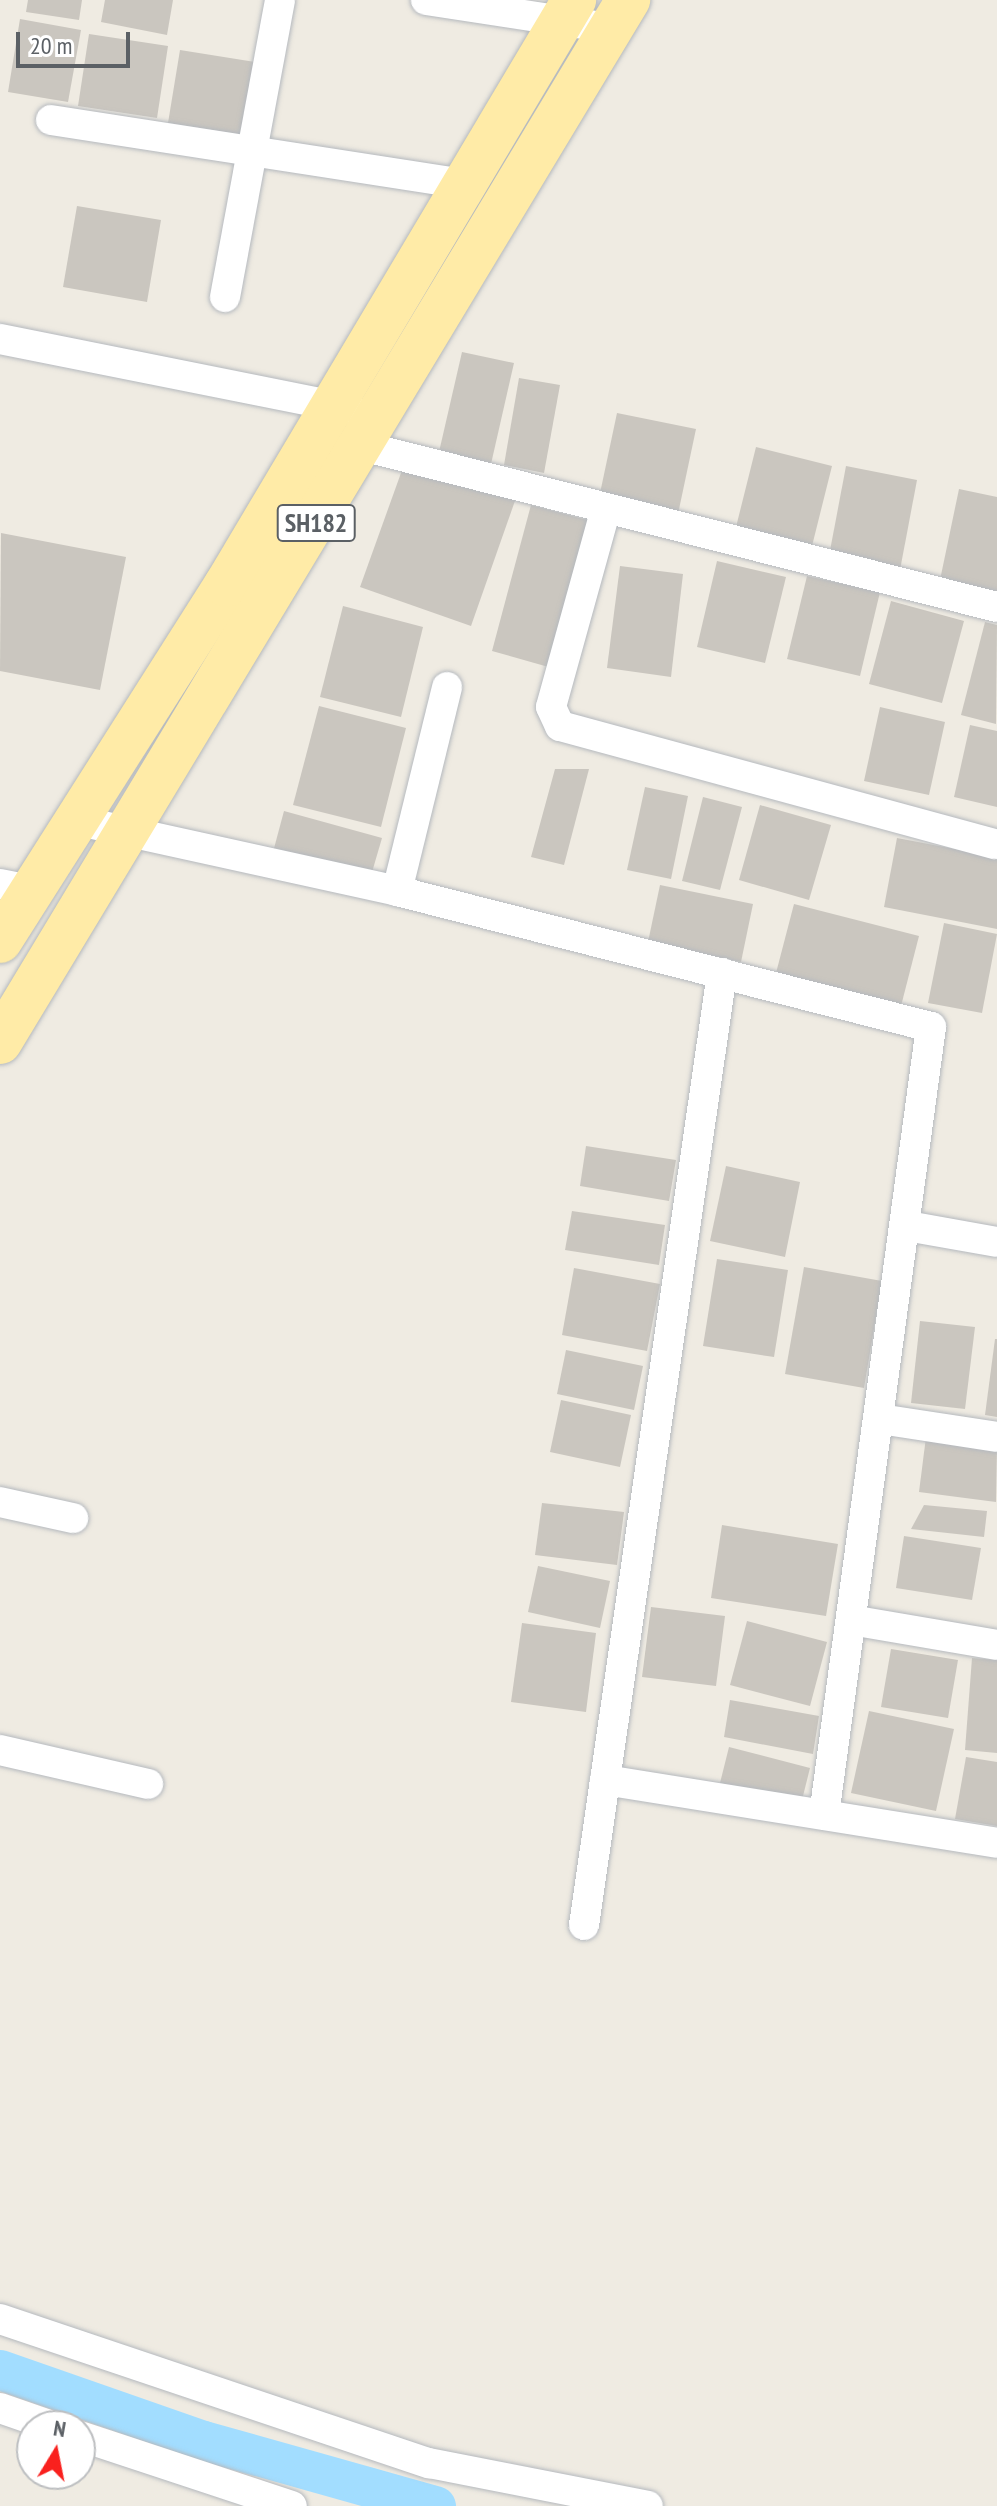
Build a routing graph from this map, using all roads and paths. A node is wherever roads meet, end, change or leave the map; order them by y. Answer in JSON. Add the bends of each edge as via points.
{"nodes":[{"id":1,"x":280,"y":0,"type":"edge"},
{"id":2,"x":426,"y":0,"type":"edge"},
{"id":3,"x":569,"y":9,"type":"edge"},
{"id":4,"x":619,"y":14,"type":"edge"},
{"id":5,"x":51,"y":120,"type":"dead end"},
{"id":6,"x":252,"y":153,"type":"junction"},
{"id":7,"x":464,"y":184,"type":"junction"},
{"id":8,"x":225,"y":297,"type":"dead end"},
{"id":9,"x":0,"y":339,"type":"edge"},
{"id":10,"x":333,"y":406,"type":"junction"},
{"id":11,"x":373,"y":431,"type":"junction"},
{"id":12,"x":605,"y":512,"type":"junction"},
{"id":13,"x":997,"y":607,"type":"edge"},
{"id":14,"x":447,"y":687,"type":"dead end"},
{"id":15,"x":75,"y":820,"type":"junction"},
{"id":16,"x":132,"y":832,"type":"junction"},
{"id":17,"x":995,"y":844,"type":"dead end"},
{"id":18,"x":15,"y":887,"type":"edge"},
{"id":19,"x":397,"y":891,"type":"junction"},
{"id":20,"x":0,"y":941,"type":"edge"},
{"id":21,"x":722,"y":973,"type":"junction"},
{"id":22,"x":0,"y":1042,"type":"edge"},
{"id":23,"x":907,"y":1226,"type":"junction"},
{"id":24,"x":997,"y":1242,"type":"edge"},
{"id":25,"x":880,"y":1419,"type":"junction"},
{"id":26,"x":997,"y":1437,"type":"edge"},
{"id":27,"x":0,"y":1502,"type":"edge"},
{"id":28,"x":73,"y":1518,"type":"dead end"},
{"id":29,"x":851,"y":1620,"type":"junction"},
{"id":30,"x":997,"y":1645,"type":"edge"},
{"id":31,"x":0,"y":1750,"type":"edge"},
{"id":32,"x":605,"y":1780,"type":"junction"},
{"id":33,"x":148,"y":1784,"type":"dead end"},
{"id":34,"x":824,"y":1815,"type":"junction"},
{"id":35,"x":997,"y":1843,"type":"edge"},
{"id":36,"x":584,"y":1925,"type":"dead end"},
{"id":37,"x":0,"y":2319,"type":"edge"},
{"id":38,"x":96,"y":2441,"type":"edge"},
{"id":39,"x":292,"y":2506,"type":"edge"},
{"id":40,"x":648,"y":2506,"type":"edge"}],
"edges":[{"from":1,"to":6,"type":"street"},
{"from":2,"to":3,"type":"street"},
{"from":3,"to":4,"type":"street"},
{"from":3,"to":7,"type":"main road","number":"SH182"},
{"from":4,"to":11,"type":"main road","number":"SH182"},
{"from":5,"to":6,"type":"street"},
{"from":6,"to":7,"type":"street"},
{"from":6,"to":8,"type":"street"},
{"from":7,"to":10,"type":"main road","number":"SH182"},
{"from":9,"to":10,"type":"street"},
{"from":10,"to":11,"type":"street"},
{"from":10,"to":15,"type":"main road","number":"SH182"},
{"from":11,"to":12,"type":"street"},
{"from":11,"to":16,"type":"main road","number":"SH182"},
{"from":12,"to":13,"type":"street"},
{"from":12,"to":17,"type":"street","via":[[551,707],[560,726]]},
{"from":14,"to":19,"type":"street"},
{"from":15,"to":16,"type":"street"},
{"from":15,"to":18,"type":"main road","number":"SH182"},
{"from":16,"to":19,"type":"street"},
{"from":16,"to":22,"type":"main road","number":"SH182"},
{"from":18,"to":20,"type":"main road","number":"SH182"},
{"from":19,"to":21,"type":"street"},
{"from":21,"to":23,"type":"street","via":[[931,1027]]},
{"from":21,"to":32,"type":"street"},
{"from":23,"to":24,"type":"street"},
{"from":23,"to":25,"type":"street"},
{"from":25,"to":26,"type":"street"},
{"from":25,"to":29,"type":"street"},
{"from":27,"to":28,"type":"street"},
{"from":29,"to":30,"type":"street"},
{"from":29,"to":34,"type":"street"},
{"from":31,"to":33,"type":"street"},
{"from":32,"to":34,"type":"street"},
{"from":32,"to":36,"type":"street"},
{"from":34,"to":35,"type":"street"},
{"from":37,"to":40,"type":"street","via":[[421,2461]]},
{"from":38,"to":39,"type":"street"}]}
